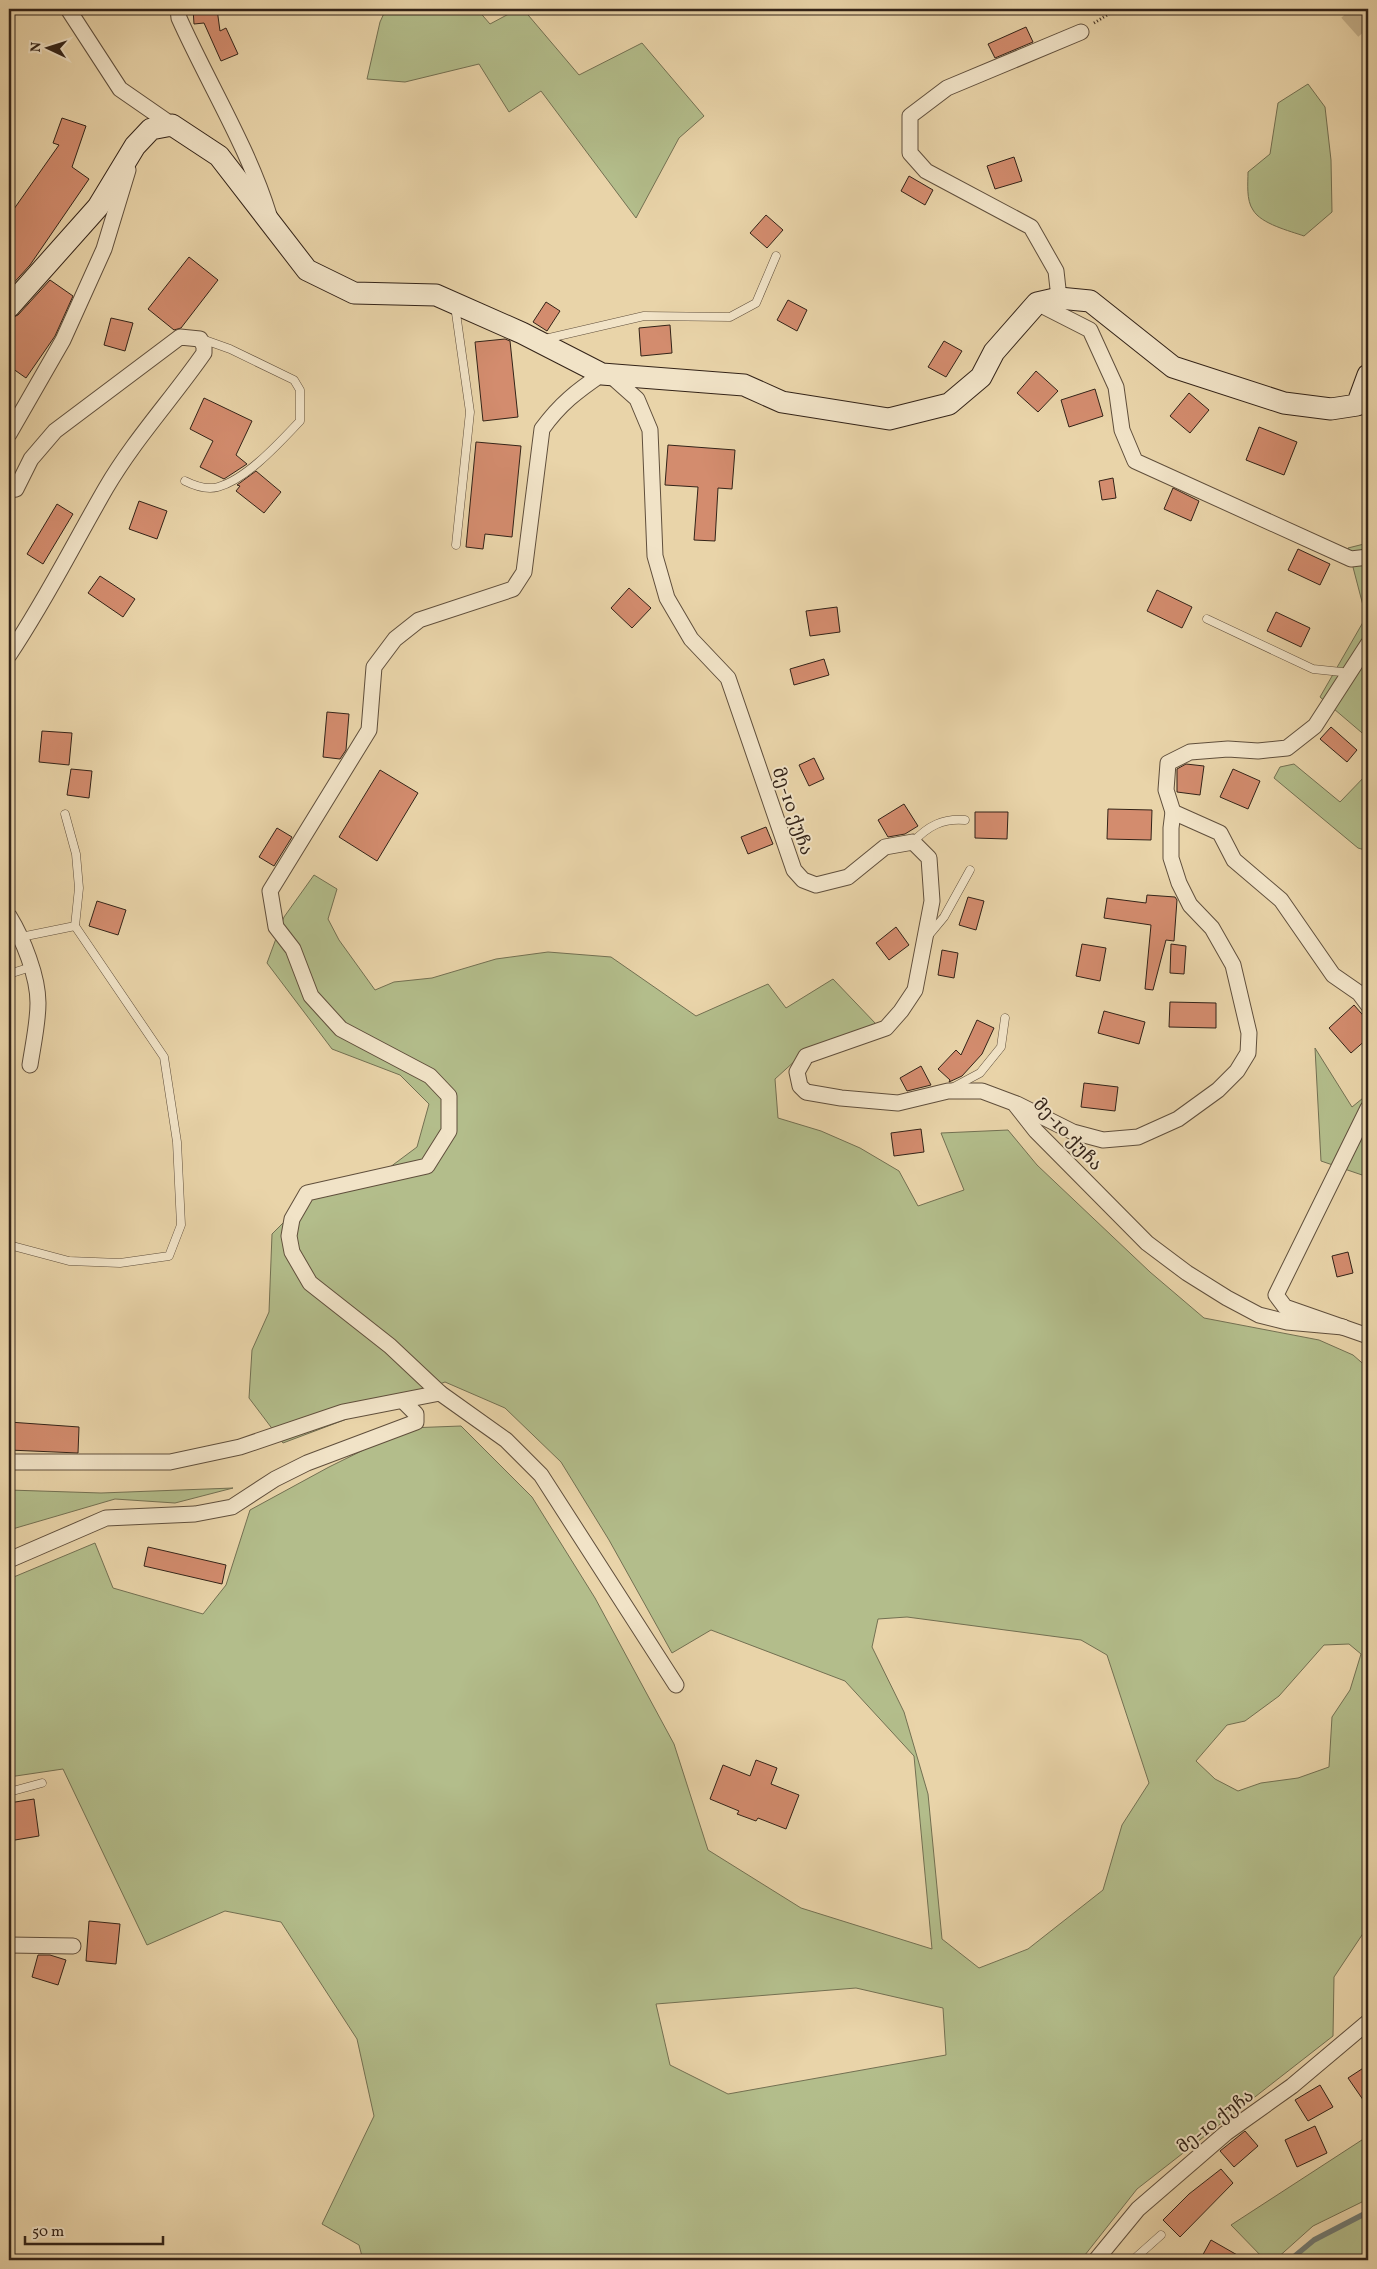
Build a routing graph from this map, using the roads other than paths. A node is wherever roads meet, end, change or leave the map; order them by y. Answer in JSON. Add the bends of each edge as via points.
{"nodes":[{"id":1,"x":68,"y":9,"type":"edge"},
{"id":2,"x":178,"y":9,"type":"edge"},
{"id":3,"x":1081,"y":32,"type":"road end"},
{"id":4,"x":172,"y":125,"type":"junction"},
{"id":5,"x":134,"y":146,"type":"junction"},
{"id":6,"x":272,"y":224,"type":"junction"},
{"id":7,"x":776,"y":256,"type":"dead end"},
{"id":8,"x":1059,"y":298,"type":"junction"},
{"id":9,"x":454,"y":303,"type":"junction"},
{"id":10,"x":1037,"y":303,"type":"junction"},
{"id":11,"x":9,"y":307,"type":"edge"},
{"id":12,"x":200,"y":339,"type":"junction"},
{"id":13,"x":537,"y":341,"type":"junction"},
{"id":14,"x":606,"y":375,"type":"junction"},
{"id":15,"x":1368,"y":375,"type":"edge"},
{"id":16,"x":9,"y":434,"type":"edge"},
{"id":17,"x":185,"y":481,"type":"dead end"},
{"id":18,"x":9,"y":490,"type":"edge"},
{"id":19,"x":456,"y":545,"type":"dead end"},
{"id":20,"x":1368,"y":557,"type":"edge"},
{"id":21,"x":1208,"y":619,"type":"dead end"},
{"id":22,"x":1368,"y":644,"type":"edge"},
{"id":23,"x":9,"y":655,"type":"edge"},
{"id":24,"x":1351,"y":673,"type":"junction"},
{"id":25,"x":1174,"y":812,"type":"junction"},
{"id":26,"x":65,"y":814,"type":"dead end"},
{"id":27,"x":965,"y":820,"type":"dead end"},
{"id":28,"x":913,"y":842,"type":"junction"},
{"id":29,"x":970,"y":870,"type":"dead end"},
{"id":30,"x":9,"y":916,"type":"edge"},
{"id":31,"x":75,"y":926,"type":"junction"},
{"id":32,"x":21,"y":937,"type":"junction"},
{"id":33,"x":926,"y":938,"type":"junction"},
{"id":34,"x":31,"y":967,"type":"junction"},
{"id":35,"x":9,"y":974,"type":"edge"},
{"id":36,"x":1368,"y":1004,"type":"edge"},
{"id":37,"x":1005,"y":1018,"type":"dead end"},
{"id":38,"x":30,"y":1065,"type":"dead end"},
{"id":39,"x":948,"y":1090,"type":"junction"},
{"id":40,"x":1014,"y":1103,"type":"junction"},
{"id":41,"x":1368,"y":1108,"type":"edge"},
{"id":42,"x":9,"y":1244,"type":"edge"},
{"id":43,"x":1343,"y":1327,"type":"junction"},
{"id":44,"x":1368,"y":1336,"type":"edge"},
{"id":45,"x":440,"y":1394,"type":"junction"},
{"id":46,"x":403,"y":1401,"type":"junction"},
{"id":47,"x":9,"y":1462,"type":"edge"},
{"id":48,"x":9,"y":1560,"type":"edge"},
{"id":49,"x":676,"y":1685,"type":"dead end"},
{"id":50,"x":42,"y":1784,"type":"dead end"},
{"id":51,"x":9,"y":1792,"type":"edge"},
{"id":52,"x":9,"y":1945,"type":"edge"},
{"id":53,"x":73,"y":1946,"type":"dead end"},
{"id":54,"x":1368,"y":2022,"type":"edge"},
{"id":55,"x":1161,"y":2235,"type":"dead end"},
{"id":56,"x":1096,"y":2260,"type":"edge"},
{"id":57,"x":1133,"y":2260,"type":"edge"}],
"edges":[{"from":1,"to":4,"type":"street","via":[[120,89]]},
{"from":2,"to":6,"type":"street","via":[[202,68],[258,180]]},
{"from":3,"to":8,"type":"street","via":[[947,88],[910,116],[910,152],[926,171],[1031,227],[1056,271]]},
{"from":4,"to":5,"type":"street","via":[[151,129]]},
{"from":4,"to":6,"type":"street","via":[[219,156]]},
{"from":5,"to":11,"type":"street","via":[[98,207]]},
{"from":5,"to":16,"type":"street","via":[[104,249],[63,340]]},
{"from":6,"to":9,"type":"street","via":[[307,270],[354,293],[436,295]]},
{"from":7,"to":13,"type":"lane","via":[[756,303],[730,317],[644,316]]},
{"from":8,"to":10,"type":"street"},
{"from":8,"to":15,"type":"street","via":[[1090,301],[1173,367],[1284,402],[1331,409],[1357,405]]},
{"from":9,"to":13,"type":"street"},
{"from":9,"to":19,"type":"lane","via":[[470,412]]},
{"from":10,"to":14,"type":"street","via":[[994,352],[981,377],[949,404],[889,419],[782,402],[744,385]]},
{"from":10,"to":20,"type":"street","via":[[1090,330],[1116,387],[1122,430],[1135,461],[1351,559]]},
{"from":12,"to":17,"type":"lane","via":[[230,349],[294,380],[300,390],[300,421],[239,478],[217,487],[196,487]]},
{"from":12,"to":18,"type":"street","via":[[180,338],[55,432],[31,458],[16,489]]},
{"from":12,"to":23,"type":"street","via":[[204,353],[116,472],[32,621]]},
{"from":13,"to":14,"type":"street"},
{"from":14,"to":28,"type":"street","name":"მე-10 ქუჩა","via":[[637,399],[650,430],[655,556],[667,598],[691,639],[728,678],[794,870],[803,880],[816,885],[848,877],[885,847]]},
{"from":14,"to":45,"type":"street","via":[[570,396],[542,428],[524,572],[519,582],[512,589],[420,620],[395,639],[374,667],[370,730],[270,890],[276,926],[292,949],[311,996],[341,1029],[430,1076],[449,1096],[449,1132],[427,1166],[307,1194],[292,1219],[289,1236],[292,1252],[310,1283],[390,1346]]},
{"from":21,"to":24,"type":"lane","via":[[1313,669]]},
{"from":22,"to":24,"type":"street"},
{"from":24,"to":25,"type":"street","via":[[1315,726],[1287,748],[1190,752],[1168,763],[1166,790]]},
{"from":25,"to":36,"type":"street","via":[[1220,833],[1234,860],[1281,900],[1333,975],[1359,993]]},
{"from":25,"to":40,"type":"street","via":[[1171,858],[1190,905],[1212,928],[1233,965],[1249,1032],[1248,1053],[1237,1072],[1218,1090],[1178,1120],[1138,1137],[1103,1140],[1073,1132]]},
{"from":26,"to":31,"type":"lane","via":[[76,854],[79,888]]},
{"from":27,"to":28,"type":"lane","via":[[951,819],[924,830]]},
{"from":28,"to":33,"type":"street","name":"მე-10 ქუჩა","via":[[929,858],[932,901]]},
{"from":29,"to":33,"type":"lane","via":[[944,917]]},
{"from":30,"to":32,"type":"street"},
{"from":31,"to":32,"type":"lane"},
{"from":31,"to":42,"type":"lane","via":[[164,1057],[177,1142],[181,1225],[169,1256],[120,1263],[69,1261]]},
{"from":32,"to":34,"type":"street"},
{"from":33,"to":39,"type":"street","name":"მე-10 ქუჩა","via":[[915,990],[886,1028],[806,1056],[797,1072],[800,1086],[806,1092],[841,1098],[898,1103]]},
{"from":34,"to":35,"type":"lane"},
{"from":34,"to":38,"type":"street","via":[[38,1002]]},
{"from":37,"to":39,"type":"lane","via":[[1001,1047],[980,1073]]},
{"from":39,"to":40,"type":"street","name":"მე-10 ქუჩა","via":[[982,1091]]},
{"from":40,"to":43,"type":"street","name":"მე-10 ქუჩა","via":[[1036,1131],[1147,1242],[1186,1273],[1259,1315],[1287,1322]]},
{"from":41,"to":43,"type":"street","via":[[1276,1295],[1285,1307]]},
{"from":43,"to":44,"type":"street"},
{"from":45,"to":46,"type":"street"},
{"from":45,"to":49,"type":"street","via":[[506,1440],[541,1475]]},
{"from":46,"to":47,"type":"street","via":[[343,1412],[240,1447],[170,1462]]},
{"from":46,"to":48,"type":"street","via":[[416,1414],[416,1422],[308,1463],[274,1479],[232,1508],[195,1514],[106,1518]]},
{"from":50,"to":51,"type":"lane"},
{"from":52,"to":53,"type":"street"},
{"from":54,"to":56,"type":"street","name":"მე-10 ქუჩა","via":[[1292,2086],[1226,2133],[1138,2208]]},
{"from":55,"to":57,"type":"lane"}]}
